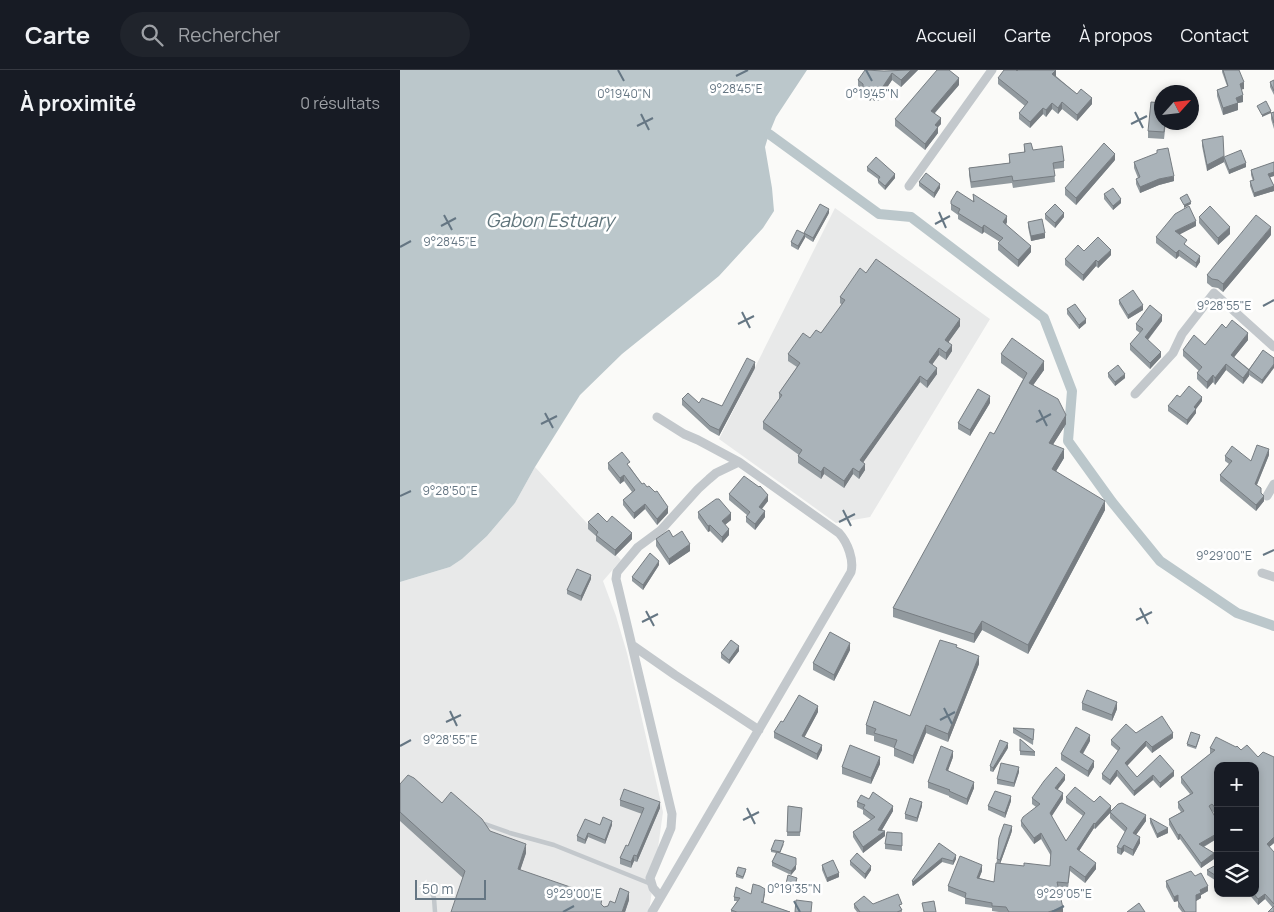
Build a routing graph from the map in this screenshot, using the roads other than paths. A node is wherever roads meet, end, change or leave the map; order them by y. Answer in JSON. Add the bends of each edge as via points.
{"nodes":[{"id":1,"x":992,"y":70,"type":"edge"},
{"id":2,"x":908,"y":186,"type":"dead end"},
{"id":3,"x":1274,"y":347,"type":"edge"},
{"id":4,"x":1135,"y":394,"type":"dead end"},
{"id":5,"x":657,"y":417,"type":"dead end"},
{"id":6,"x":739,"y":462,"type":"junction"},
{"id":7,"x":1274,"y":484,"type":"edge"},
{"id":8,"x":1267,"y":496,"type":"dead end"},
{"id":9,"x":1262,"y":573,"type":"dead end"},
{"id":10,"x":1274,"y":577,"type":"edge"},
{"id":11,"x":632,"y":645,"type":"junction"},
{"id":12,"x":758,"y":730,"type":"junction"},
{"id":13,"x":485,"y":824,"type":"edge"},
{"id":14,"x":650,"y":884,"type":"junction"},
{"id":15,"x":431,"y":890,"type":"dead end"},
{"id":16,"x":660,"y":896,"type":"junction"},
{"id":17,"x":434,"y":912,"type":"edge"},
{"id":18,"x":652,"y":912,"type":"edge"}],
"edges":[{"from":1,"to":2,"type":"street"},
{"from":3,"to":4,"type":"street","via":[[1214,293],[1182,334],[1173,353]]},
{"from":5,"to":6,"type":"street"},
{"from":6,"to":11,"type":"street","via":[[716,473],[703,484],[661,530],[638,547],[618,572],[616,579]]},
{"from":6,"to":12,"type":"street","via":[[839,533],[853,564]]},
{"from":7,"to":8,"type":"street"},
{"from":9,"to":10,"type":"street"},
{"from":11,"to":12,"type":"street"},
{"from":11,"to":14,"type":"street","via":[[672,814]]},
{"from":12,"to":16,"type":"street"},
{"from":13,"to":14,"type":"lane","via":[[554,845]]},
{"from":14,"to":16,"type":"street"},
{"from":15,"to":17,"type":"lane"},
{"from":16,"to":18,"type":"street"}]}
